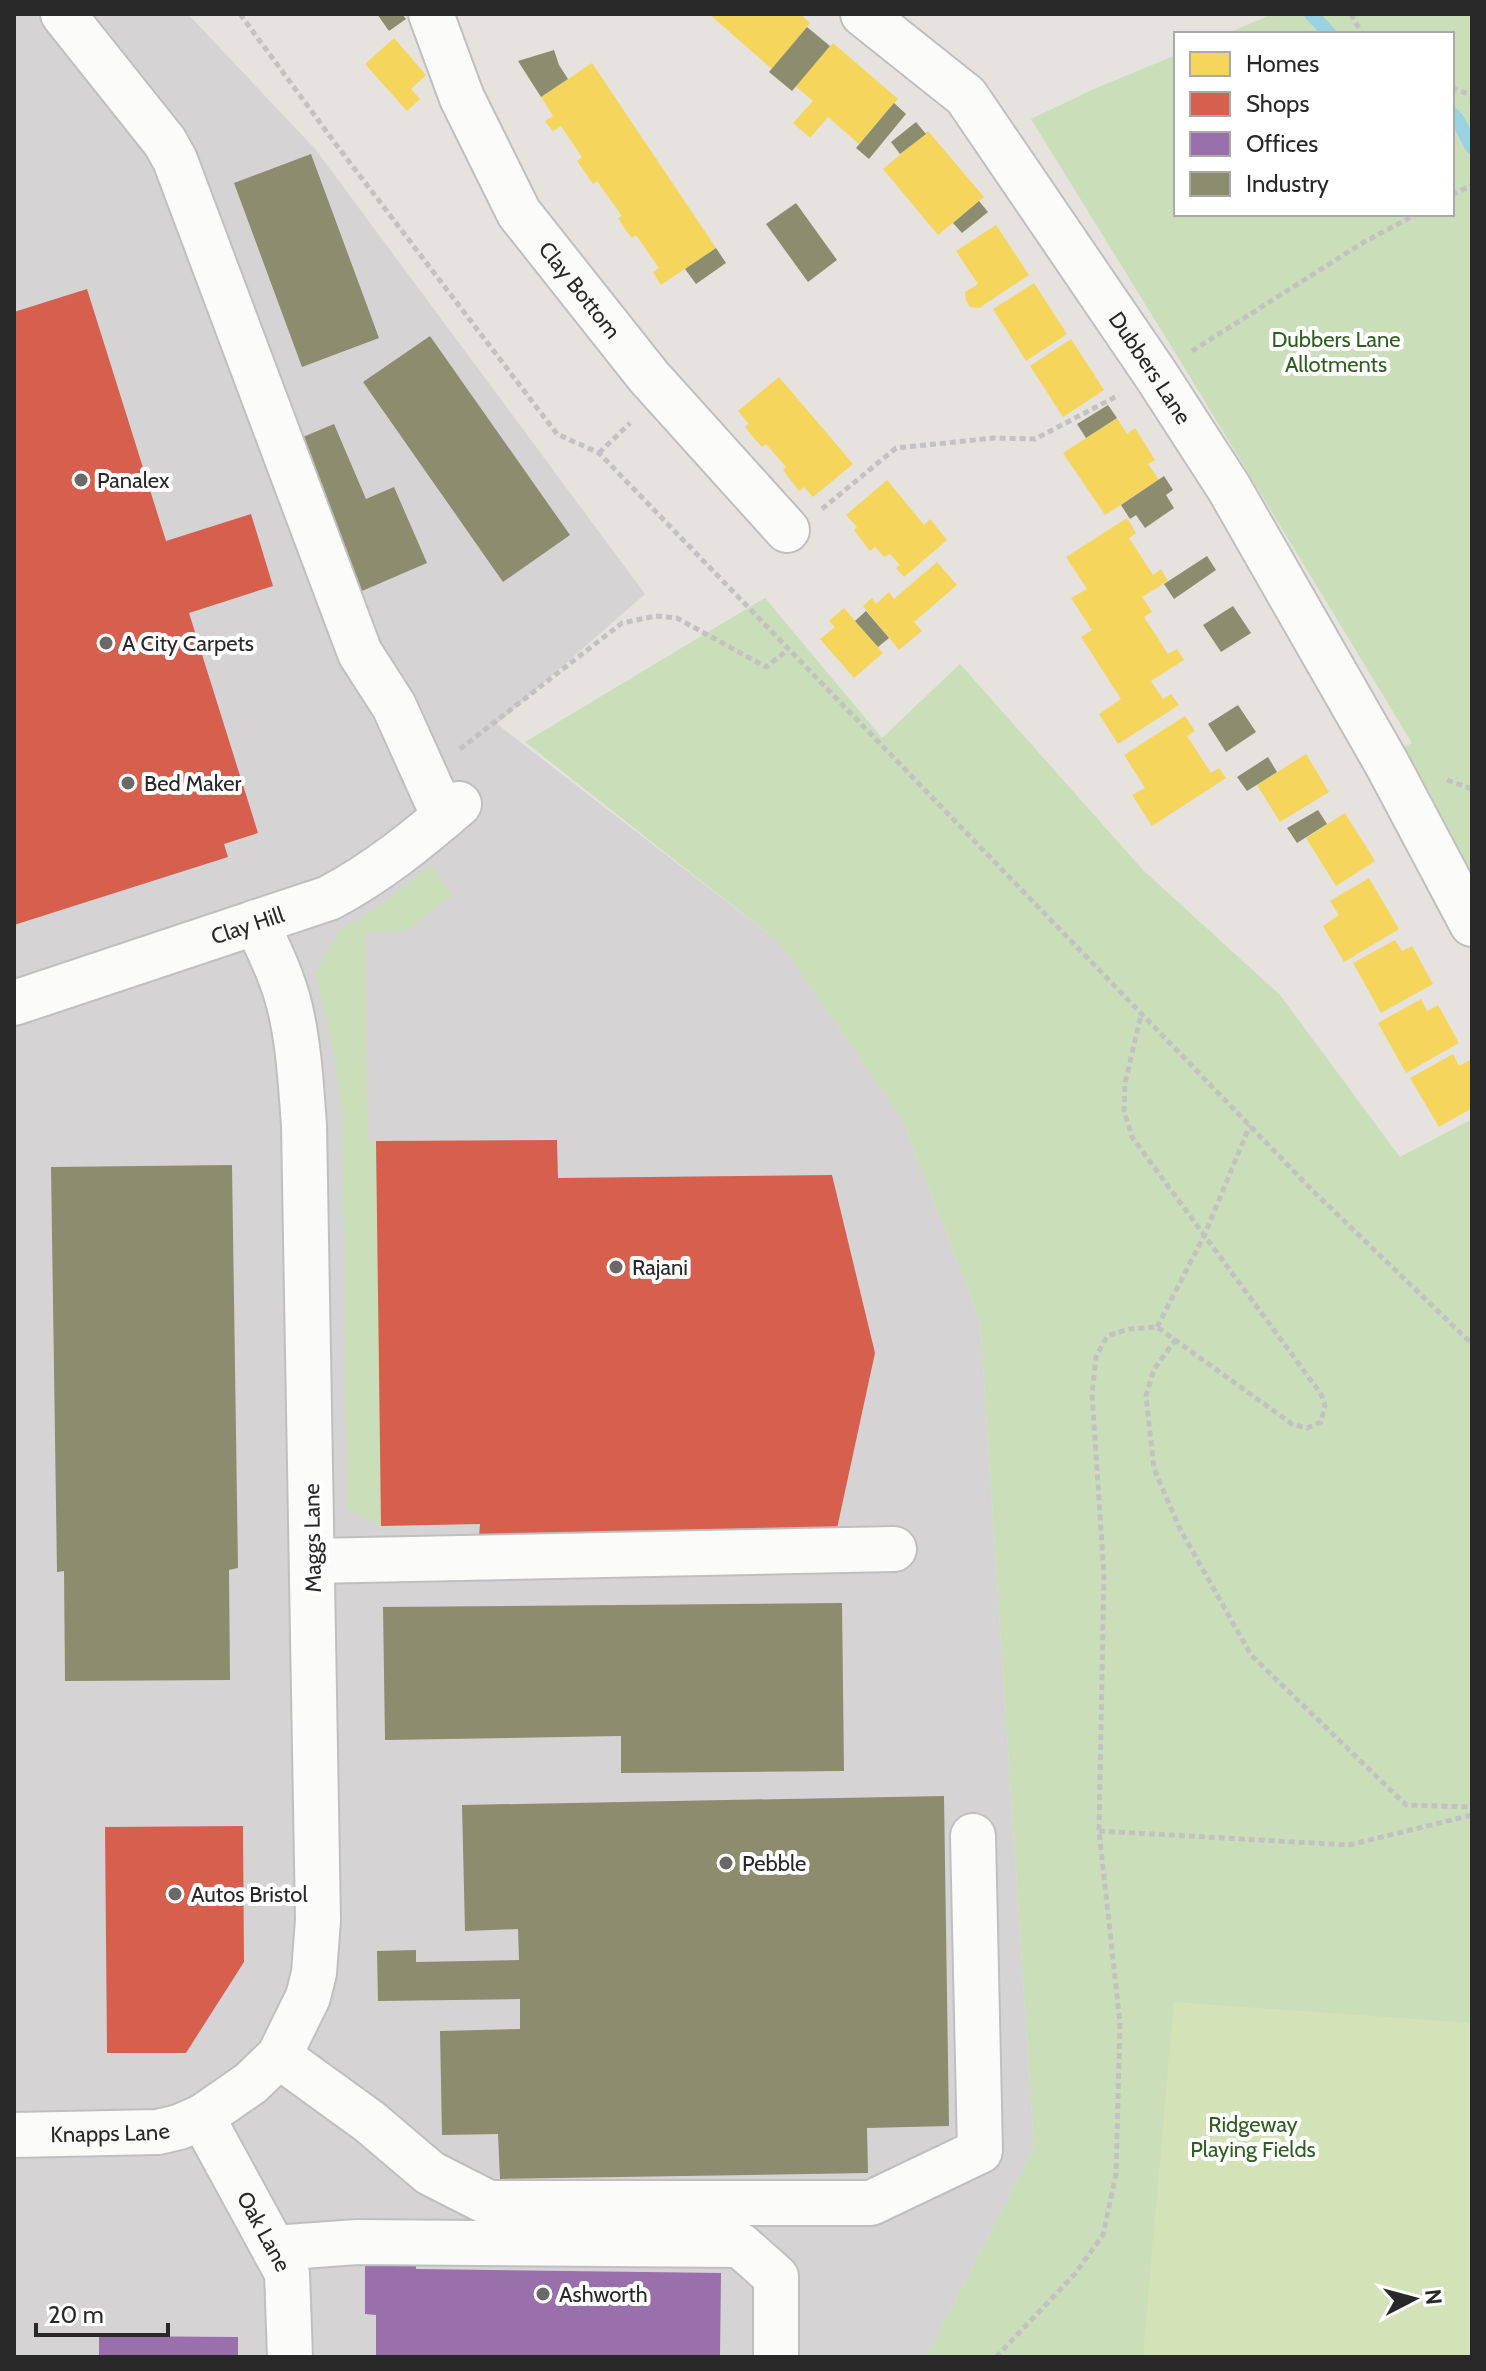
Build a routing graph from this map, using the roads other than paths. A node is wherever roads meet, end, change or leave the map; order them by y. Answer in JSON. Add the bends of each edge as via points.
{"nodes":[{"id":1,"x":63,"y":14,"type":"edge"},
{"id":2,"x":431,"y":14,"type":"edge"},
{"id":3,"x":863,"y":14,"type":"edge"},
{"id":4,"x":787,"y":530,"type":"road end"},
{"id":5,"x":256,"y":922,"type":"junction"},
{"id":6,"x":1472,"y":924,"type":"edge"},
{"id":7,"x":14,"y":1003,"type":"edge"},
{"id":8,"x":894,"y":1549,"type":"dead end"},
{"id":9,"x":312,"y":1561,"type":"junction"},
{"id":10,"x":973,"y":1836,"type":"dead end"},
{"id":11,"x":279,"y":2056,"type":"junction"},
{"id":12,"x":202,"y":2117,"type":"junction"},
{"id":13,"x":14,"y":2135,"type":"edge"},
{"id":14,"x":274,"y":2248,"type":"junction"},
{"id":15,"x":290,"y":2357,"type":"edge"},
{"id":16,"x":776,"y":2357,"type":"edge"}],
"edges":[{"from":1,"to":5,"type":"street","name":"Clay Hill","via":[[175,160],[360,653],[451,810],[417,841],[354,884],[329,898]]},
{"from":2,"to":4,"type":"street","name":"Clay Bottom","via":[[462,98],[519,213],[649,377]]},
{"from":3,"to":6,"type":"street","name":"Dubbers Lane","via":[[966,96],[1156,375],[1229,488]]},
{"from":5,"to":7,"type":"street","name":"Clay Hill"},
{"from":5,"to":9,"type":"street","name":"Maggs Lane","via":[[290,1007],[301,1088]]},
{"from":8,"to":9,"type":"street"},
{"from":9,"to":11,"type":"street","name":"Maggs Lane","via":[[318,1920],[308,1997]]},
{"from":10,"to":11,"type":"street","via":[[980,2151],[871,2203],[489,2203],[430,2173]]},
{"from":11,"to":12,"type":"street","name":"Maggs Lane"},
{"from":12,"to":13,"type":"street","name":"Knapps Lane","via":[[158,2132]]},
{"from":12,"to":14,"type":"street","name":"Oak Lane"},
{"from":14,"to":15,"type":"street","name":"Oak Lane","via":[[289,2281]]},
{"from":14,"to":16,"type":"street","via":[[357,2242],[740,2245],[776,2277]]}]}
